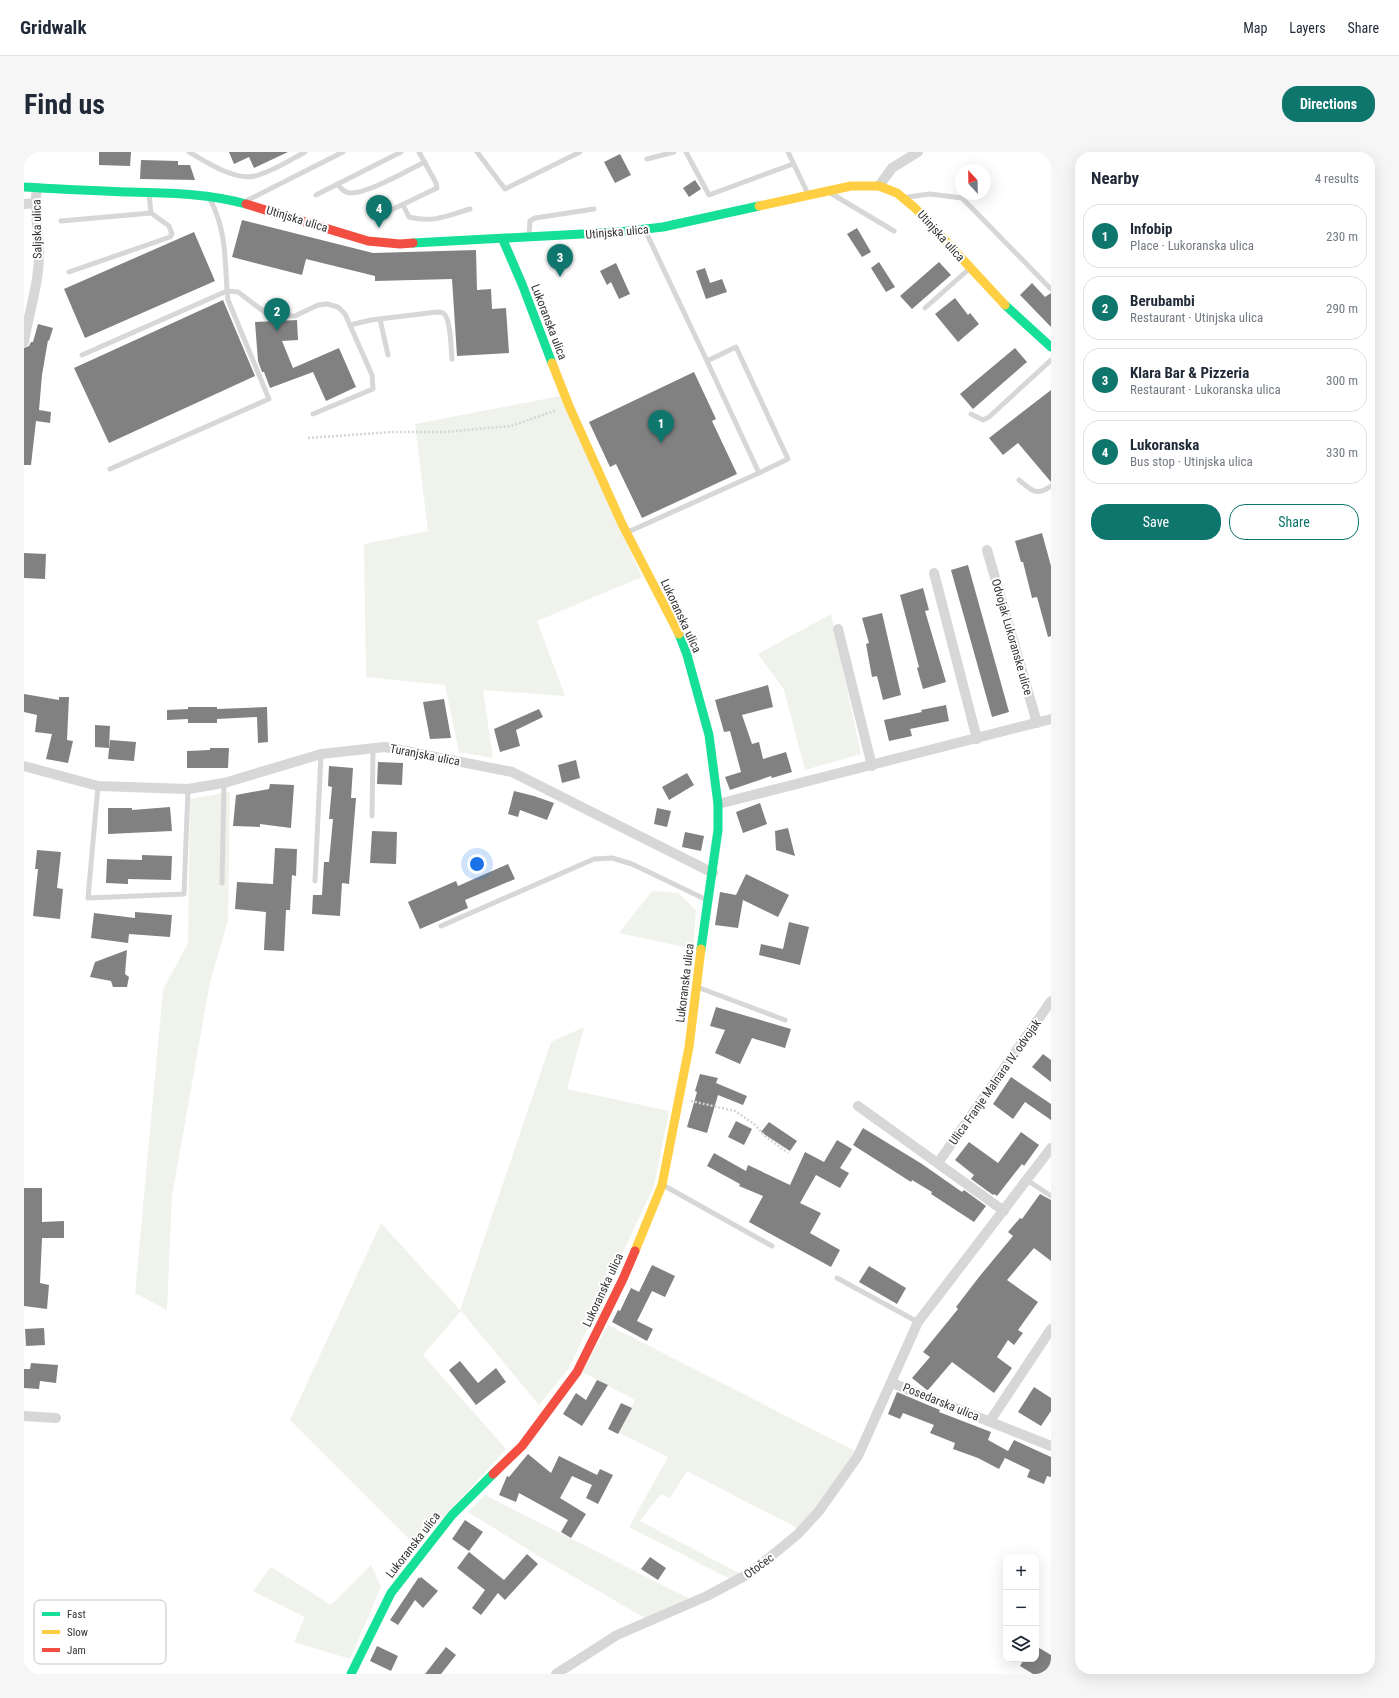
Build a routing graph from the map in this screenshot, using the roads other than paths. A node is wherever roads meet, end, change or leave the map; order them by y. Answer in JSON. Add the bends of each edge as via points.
{"nodes":[{"id":1,"x":189,"y":152,"type":"edge"},
{"id":2,"x":306,"y":152,"type":"edge"},
{"id":3,"x":343,"y":152,"type":"edge"},
{"id":4,"x":401,"y":152,"type":"edge"},
{"id":5,"x":419,"y":152,"type":"edge"},
{"id":6,"x":477,"y":152,"type":"edge"},
{"id":7,"x":580,"y":152,"type":"edge"},
{"id":8,"x":674,"y":152,"type":"edge"},
{"id":9,"x":686,"y":152,"type":"edge"},
{"id":10,"x":788,"y":152,"type":"edge"},
{"id":11,"x":918,"y":152,"type":"edge"},
{"id":12,"x":647,"y":159,"type":"dead end"},
{"id":13,"x":425,"y":162,"type":"junction"},
{"id":14,"x":793,"y":164,"type":"junction"},
{"id":15,"x":337,"y":184,"type":"junction"},
{"id":16,"x":879,"y":186,"type":"junction"},
{"id":17,"x":24,"y":187,"type":"edge"},
{"id":18,"x":37,"y":188,"type":"junction"},
{"id":19,"x":826,"y":191,"type":"junction"},
{"id":20,"x":149,"y":193,"type":"junction"},
{"id":21,"x":808,"y":194,"type":"junction"},
{"id":22,"x":316,"y":195,"type":"dead end"},
{"id":23,"x":209,"y":197,"type":"junction"},
{"id":24,"x":903,"y":198,"type":"junction"},
{"id":25,"x":35,"y":203,"type":"junction"},
{"id":26,"x":244,"y":203,"type":"junction"},
{"id":27,"x":24,"y":204,"type":"edge"},
{"id":28,"x":403,"y":205,"type":"junction"},
{"id":29,"x":470,"y":209,"type":"dead end"},
{"id":30,"x":594,"y":209,"type":"dead end"},
{"id":31,"x":151,"y":213,"type":"junction"},
{"id":32,"x":385,"y":213,"type":"dead end"},
{"id":33,"x":61,"y":221,"type":"dead end"},
{"id":34,"x":644,"y":229,"type":"junction"},
{"id":35,"x":894,"y":231,"type":"dead end"},
{"id":36,"x":529,"y":238,"type":"junction"},
{"id":37,"x":503,"y":240,"type":"junction"},
{"id":38,"x":971,"y":268,"type":"junction"},
{"id":39,"x":69,"y":272,"type":"dead end"},
{"id":40,"x":1051,"y":289,"type":"edge"},
{"id":41,"x":226,"y":291,"type":"junction"},
{"id":42,"x":925,"y":308,"type":"dead end"},
{"id":43,"x":380,"y":318,"type":"junction"},
{"id":44,"x":350,"y":324,"type":"junction"},
{"id":45,"x":24,"y":342,"type":"edge"},
{"id":46,"x":1051,"y":347,"type":"edge"},
{"id":47,"x":82,"y":355,"type":"dead end"},
{"id":48,"x":388,"y":355,"type":"dead end"},
{"id":49,"x":452,"y":358,"type":"dead end"},
{"id":50,"x":1051,"y":360,"type":"edge"},
{"id":51,"x":707,"y":361,"type":"junction"},
{"id":52,"x":313,"y":414,"type":"dead end"},
{"id":53,"x":971,"y":414,"type":"dead end"},
{"id":54,"x":110,"y":469,"type":"dead end"},
{"id":55,"x":759,"y":473,"type":"junction"},
{"id":56,"x":1019,"y":480,"type":"dead end"},
{"id":57,"x":1051,"y":486,"type":"edge"},
{"id":58,"x":627,"y":532,"type":"junction"},
{"id":59,"x":988,"y":550,"type":"dead end"},
{"id":60,"x":934,"y":573,"type":"dead end"},
{"id":61,"x":838,"y":629,"type":"dead end"},
{"id":62,"x":1051,"y":719,"type":"edge"},
{"id":63,"x":1037,"y":723,"type":"junction"},
{"id":64,"x":977,"y":739,"type":"junction"},
{"id":65,"x":373,"y":749,"type":"junction"},
{"id":66,"x":321,"y":754,"type":"junction"},
{"id":67,"x":24,"y":766,"type":"edge"},
{"id":68,"x":872,"y":766,"type":"junction"},
{"id":69,"x":224,"y":783,"type":"junction"},
{"id":70,"x":98,"y":786,"type":"junction"},
{"id":71,"x":188,"y":790,"type":"junction"},
{"id":72,"x":718,"y":804,"type":"junction"},
{"id":73,"x":372,"y":816,"type":"dead end"},
{"id":74,"x":713,"y":873,"type":"junction"},
{"id":75,"x":315,"y":881,"type":"dead end"},
{"id":76,"x":222,"y":882,"type":"dead end"},
{"id":77,"x":709,"y":900,"type":"junction"},
{"id":78,"x":441,"y":926,"type":"dead end"},
{"id":79,"x":696,"y":987,"type":"junction"},
{"id":80,"x":1051,"y":1001,"type":"edge"},
{"id":81,"x":785,"y":1020,"type":"dead end"},
{"id":82,"x":858,"y":1106,"type":"dead end"},
{"id":83,"x":1051,"y":1148,"type":"edge"},
{"id":84,"x":938,"y":1163,"type":"junction"},
{"id":85,"x":1027,"y":1180,"type":"junction"},
{"id":86,"x":662,"y":1185,"type":"junction"},
{"id":87,"x":1051,"y":1196,"type":"edge"},
{"id":88,"x":1004,"y":1211,"type":"junction"},
{"id":89,"x":772,"y":1246,"type":"dead end"},
{"id":90,"x":837,"y":1278,"type":"dead end"},
{"id":91,"x":918,"y":1322,"type":"junction"},
{"id":92,"x":1051,"y":1329,"type":"edge"},
{"id":93,"x":892,"y":1383,"type":"junction"},
{"id":94,"x":24,"y":1416,"type":"edge"},
{"id":95,"x":56,"y":1418,"type":"dead end"},
{"id":96,"x":990,"y":1421,"type":"junction"},
{"id":97,"x":1051,"y":1446,"type":"edge"},
{"id":98,"x":351,"y":1674,"type":"edge"},
{"id":99,"x":556,"y":1674,"type":"edge"}],
"edges":[{"from":1,"to":2,"type":"lane","via":[[233,175],[247,177],[263,173]]},
{"from":3,"to":26,"type":"lane"},
{"from":4,"to":15,"type":"lane"},
{"from":5,"to":13,"type":"lane"},
{"from":6,"to":7,"type":"lane","via":[[505,189]]},
{"from":8,"to":12,"type":"lane"},
{"from":9,"to":14,"type":"lane","via":[[709,195]]},
{"from":10,"to":14,"type":"lane"},
{"from":11,"to":16,"type":"street","via":[[892,168]]},
{"from":13,"to":15,"type":"lane","via":[[370,188],[353,193],[345,192]]},
{"from":13,"to":28,"type":"lane","via":[[437,188]]},
{"from":14,"to":21,"type":"lane"},
{"from":15,"to":22,"type":"lane"},
{"from":16,"to":19,"type":"street","name":"Utinjska ulica","via":[[851,186]]},
{"from":16,"to":24,"type":"street","name":"Utinjska ulica"},
{"from":17,"to":18,"type":"street","name":"Utinjska ulica"},
{"from":18,"to":20,"type":"street","name":"Utinjska ulica"},
{"from":18,"to":25,"type":"street","name":"Saljska ulica"},
{"from":19,"to":21,"type":"street","name":"Utinjska ulica"},
{"from":19,"to":35,"type":"lane"},
{"from":20,"to":23,"type":"street","name":"Utinjska ulica"},
{"from":20,"to":31,"type":"lane"},
{"from":21,"to":34,"type":"street","name":"Utinjska ulica","via":[[707,218]]},
{"from":23,"to":26,"type":"street","name":"Utinjska ulica"},
{"from":23,"to":41,"type":"lane","via":[[224,235]]},
{"from":24,"to":38,"type":"street","name":"Utinjska ulica"},
{"from":24,"to":40,"type":"lane","via":[[930,194],[962,198]]},
{"from":25,"to":27,"type":"street"},
{"from":25,"to":45,"type":"street","name":"Saljska ulica","via":[[39,250],[36,284]]},
{"from":26,"to":37,"type":"street","name":"Utinjska ulica","via":[[380,242],[400,244]]},
{"from":28,"to":29,"type":"lane","via":[[409,217],[422,220]]},
{"from":28,"to":32,"type":"lane"},
{"from":30,"to":36,"type":"lane","via":[[535,218],[530,221]]},
{"from":31,"to":33,"type":"lane"},
{"from":31,"to":39,"type":"lane","via":[[169,226],[172,234],[170,236]]},
{"from":34,"to":36,"type":"street","name":"Utinjska ulica"},
{"from":34,"to":51,"type":"lane"},
{"from":36,"to":37,"type":"street","name":"Utinjska ulica"},
{"from":37,"to":58,"type":"street","name":"Lukoranska ulica","via":[[569,406]]},
{"from":38,"to":42,"type":"lane"},
{"from":38,"to":46,"type":"street","name":"Utinjska ulica","via":[[1000,300]]},
{"from":41,"to":44,"type":"lane","via":[[238,292],[270,316],[295,316],[318,305],[327,304],[338,307]]},
{"from":41,"to":47,"type":"lane"},
{"from":41,"to":54,"type":"lane","via":[[269,399]]},
{"from":43,"to":44,"type":"lane"},
{"from":43,"to":48,"type":"lane"},
{"from":43,"to":49,"type":"lane","via":[[443,313],[448,323]]},
{"from":44,"to":52,"type":"lane","via":[[372,375],[373,389]]},
{"from":50,"to":53,"type":"lane","via":[[989,417],[983,420]]},
{"from":51,"to":55,"type":"lane"},
{"from":51,"to":55,"type":"lane","via":[[736,347],[772,424],[788,459]]},
{"from":55,"to":58,"type":"lane"},
{"from":56,"to":57,"type":"lane","via":[[1032,491],[1038,492]]},
{"from":58,"to":72,"type":"street","name":"Lukoranska ulica","via":[[677,629],[687,655],[709,735]]},
{"from":59,"to":63,"type":"street","name":"Odvojak Lukoranske ulice"},
{"from":60,"to":64,"type":"street"},
{"from":61,"to":68,"type":"street"},
{"from":62,"to":63,"type":"street"},
{"from":63,"to":64,"type":"street"},
{"from":64,"to":68,"type":"street"},
{"from":65,"to":66,"type":"street","name":"Turanjska ulica"},
{"from":65,"to":73,"type":"lane"},
{"from":65,"to":74,"type":"street","name":"Turanjska ulica","via":[[384,747],[512,772]]},
{"from":66,"to":69,"type":"street","name":"Turanjska ulica"},
{"from":66,"to":75,"type":"lane"},
{"from":67,"to":70,"type":"street","name":"Turanjska ulica"},
{"from":68,"to":72,"type":"street"},
{"from":69,"to":71,"type":"street","name":"Turanjska ulica"},
{"from":69,"to":76,"type":"lane"},
{"from":70,"to":71,"type":"street","name":"Turanjska ulica"},
{"from":70,"to":71,"type":"lane","via":[[88,898],[184,894]]},
{"from":72,"to":74,"type":"street","name":"Lukoranska ulica"},
{"from":74,"to":77,"type":"street","name":"Lukoranska ulica"},
{"from":77,"to":78,"type":"lane","via":[[632,864],[612,858],[594,859]]},
{"from":77,"to":79,"type":"street","name":"Lukoranska ulica"},
{"from":79,"to":81,"type":"lane"},
{"from":79,"to":86,"type":"street","name":"Lukoranska ulica","via":[[690,1047]]},
{"from":80,"to":84,"type":"street","name":"Ulica Franje Malnara IV. odvojak"},
{"from":82,"to":84,"type":"street"},
{"from":83,"to":85,"type":"street"},
{"from":84,"to":88,"type":"street"},
{"from":85,"to":87,"type":"lane"},
{"from":85,"to":88,"type":"street"},
{"from":86,"to":89,"type":"lane"},
{"from":86,"to":98,"type":"street","name":"Lukoranska ulica","via":[[623,1279],[577,1372],[522,1446],[452,1515],[391,1594]]},
{"from":88,"to":91,"type":"street"},
{"from":90,"to":91,"type":"lane"},
{"from":91,"to":93,"type":"street"},
{"from":92,"to":96,"type":"street","name":"Posedarska ulica"},
{"from":93,"to":96,"type":"street","name":"Posedarska ulica"},
{"from":93,"to":99,"type":"street","name":"Otočec","via":[[858,1456],[839,1485],[820,1511],[774,1555],[733,1583],[617,1635]]},
{"from":94,"to":95,"type":"street"},
{"from":96,"to":97,"type":"street","name":"Posedarska ulica"}]}
